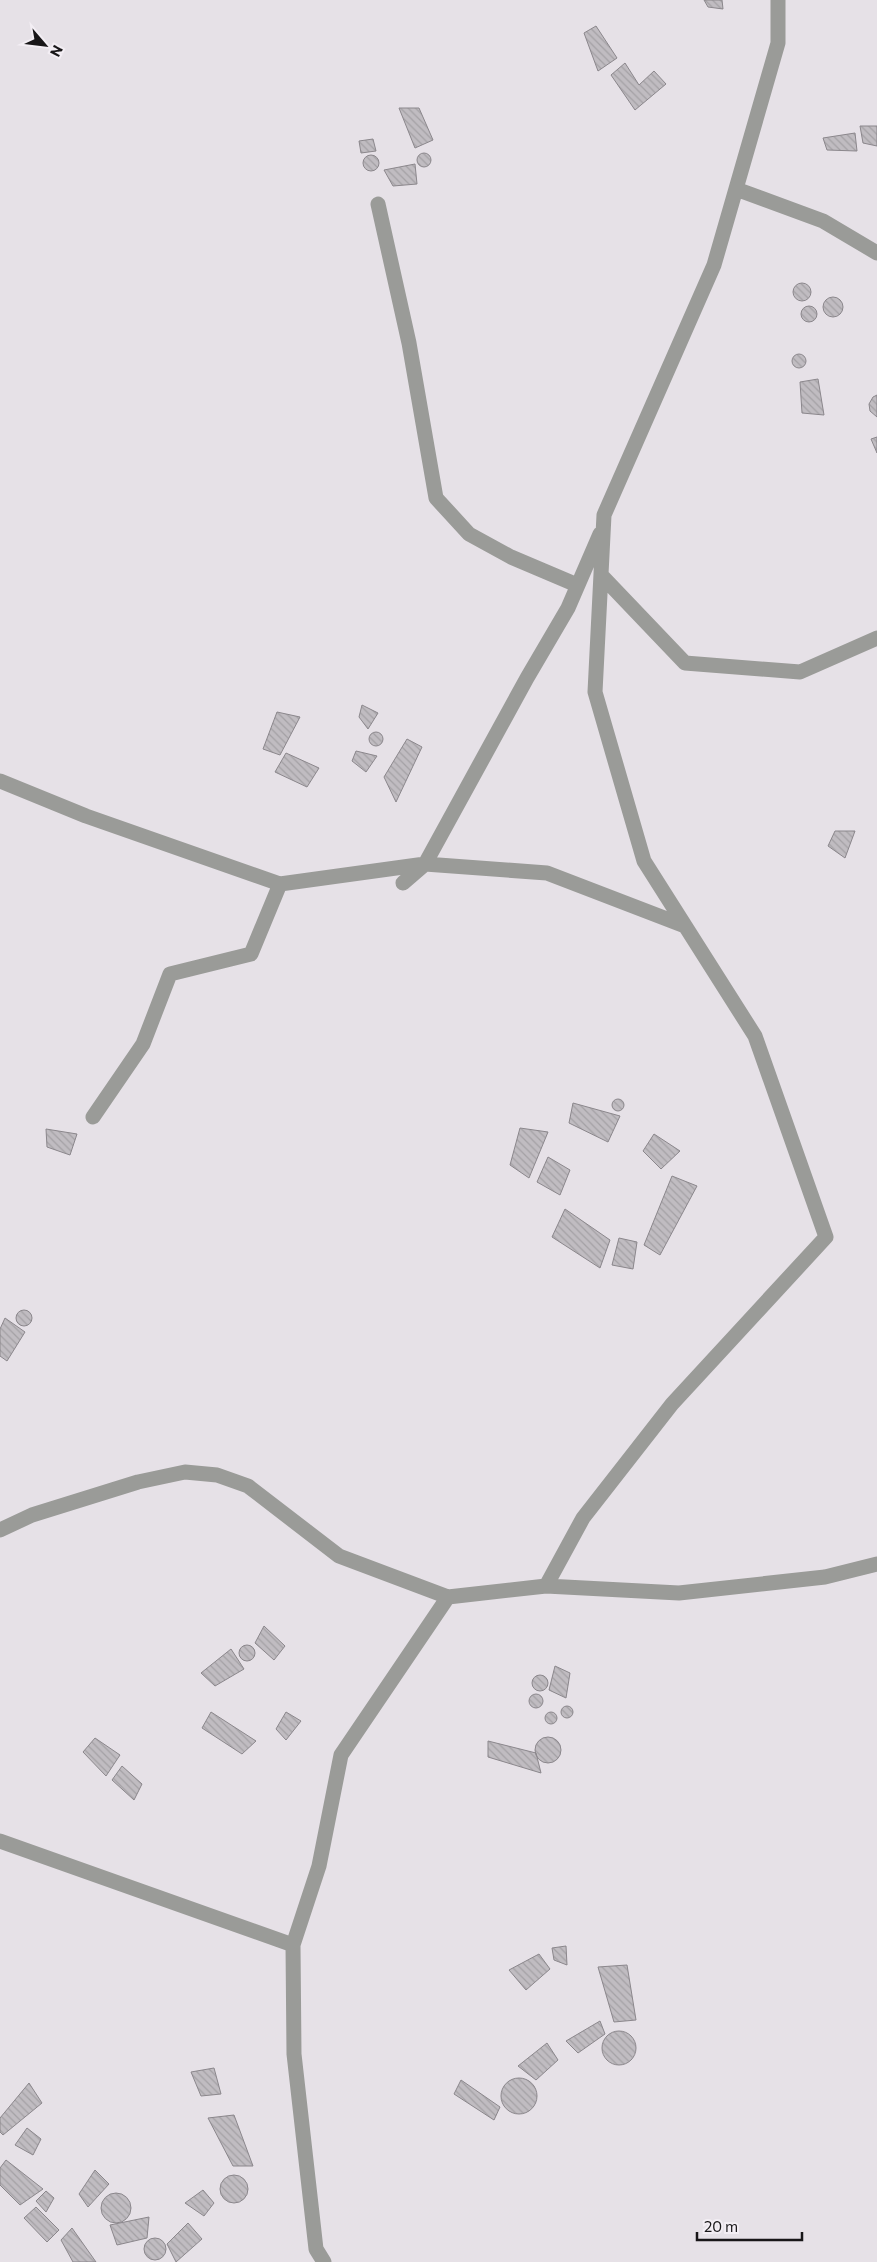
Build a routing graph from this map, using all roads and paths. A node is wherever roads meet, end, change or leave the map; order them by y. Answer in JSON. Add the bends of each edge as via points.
{"nodes":[{"id":1,"x":778,"y":0,"type":"edge"},
{"id":2,"x":736,"y":189,"type":"junction"},
{"id":3,"x":378,"y":204,"type":"dead end"},
{"id":4,"x":877,"y":253,"type":"edge"},
{"id":5,"x":604,"y":524,"type":"junction"},
{"id":6,"x":602,"y":575,"type":"junction"},
{"id":7,"x":577,"y":585,"type":"junction"},
{"id":8,"x":877,"y":638,"type":"edge"},
{"id":9,"x":0,"y":781,"type":"edge"},
{"id":10,"x":425,"y":864,"type":"junction"},
{"id":11,"x":403,"y":883,"type":"dead end"},
{"id":12,"x":280,"y":884,"type":"junction"},
{"id":13,"x":685,"y":926,"type":"junction"},
{"id":14,"x":93,"y":1117,"type":"dead end"},
{"id":15,"x":0,"y":1530,"type":"edge"},
{"id":16,"x":877,"y":1564,"type":"edge"},
{"id":17,"x":546,"y":1586,"type":"junction"},
{"id":18,"x":448,"y":1597,"type":"junction"},
{"id":19,"x":0,"y":1841,"type":"edge"},
{"id":20,"x":293,"y":1945,"type":"junction"},
{"id":21,"x":324,"y":2262,"type":"edge"}],
"edges":[{"from":1,"to":2,"type":"street","via":[[778,44]]},
{"from":2,"to":4,"type":"street","via":[[823,221]]},
{"from":2,"to":5,"type":"street","via":[[714,265],[604,515]]},
{"from":3,"to":7,"type":"street","via":[[409,343],[436,498],[469,534],[510,557]]},
{"from":5,"to":6,"type":"street"},
{"from":5,"to":7,"type":"street"},
{"from":6,"to":8,"type":"street","via":[[685,663],[800,672]]},
{"from":6,"to":13,"type":"street","via":[[595,692],[644,861]]},
{"from":7,"to":10,"type":"street","via":[[568,608]]},
{"from":9,"to":12,"type":"street","via":[[86,816]]},
{"from":10,"to":11,"type":"street"},
{"from":10,"to":12,"type":"street"},
{"from":10,"to":13,"type":"street","via":[[547,873]]},
{"from":12,"to":14,"type":"street","via":[[251,954],[170,974],[143,1044]]},
{"from":13,"to":17,"type":"street","via":[[755,1036],[826,1237],[672,1404],[582,1518]]},
{"from":15,"to":18,"type":"street","via":[[32,1514],[138,1482],[185,1472],[216,1475],[248,1486],[339,1556]]},
{"from":16,"to":17,"type":"street","via":[[825,1577],[679,1593]]},
{"from":17,"to":18,"type":"street"},
{"from":18,"to":20,"type":"street","via":[[341,1755],[319,1866]]},
{"from":19,"to":20,"type":"street"},
{"from":20,"to":21,"type":"street","via":[[294,2054],[316,2249]]}]}
